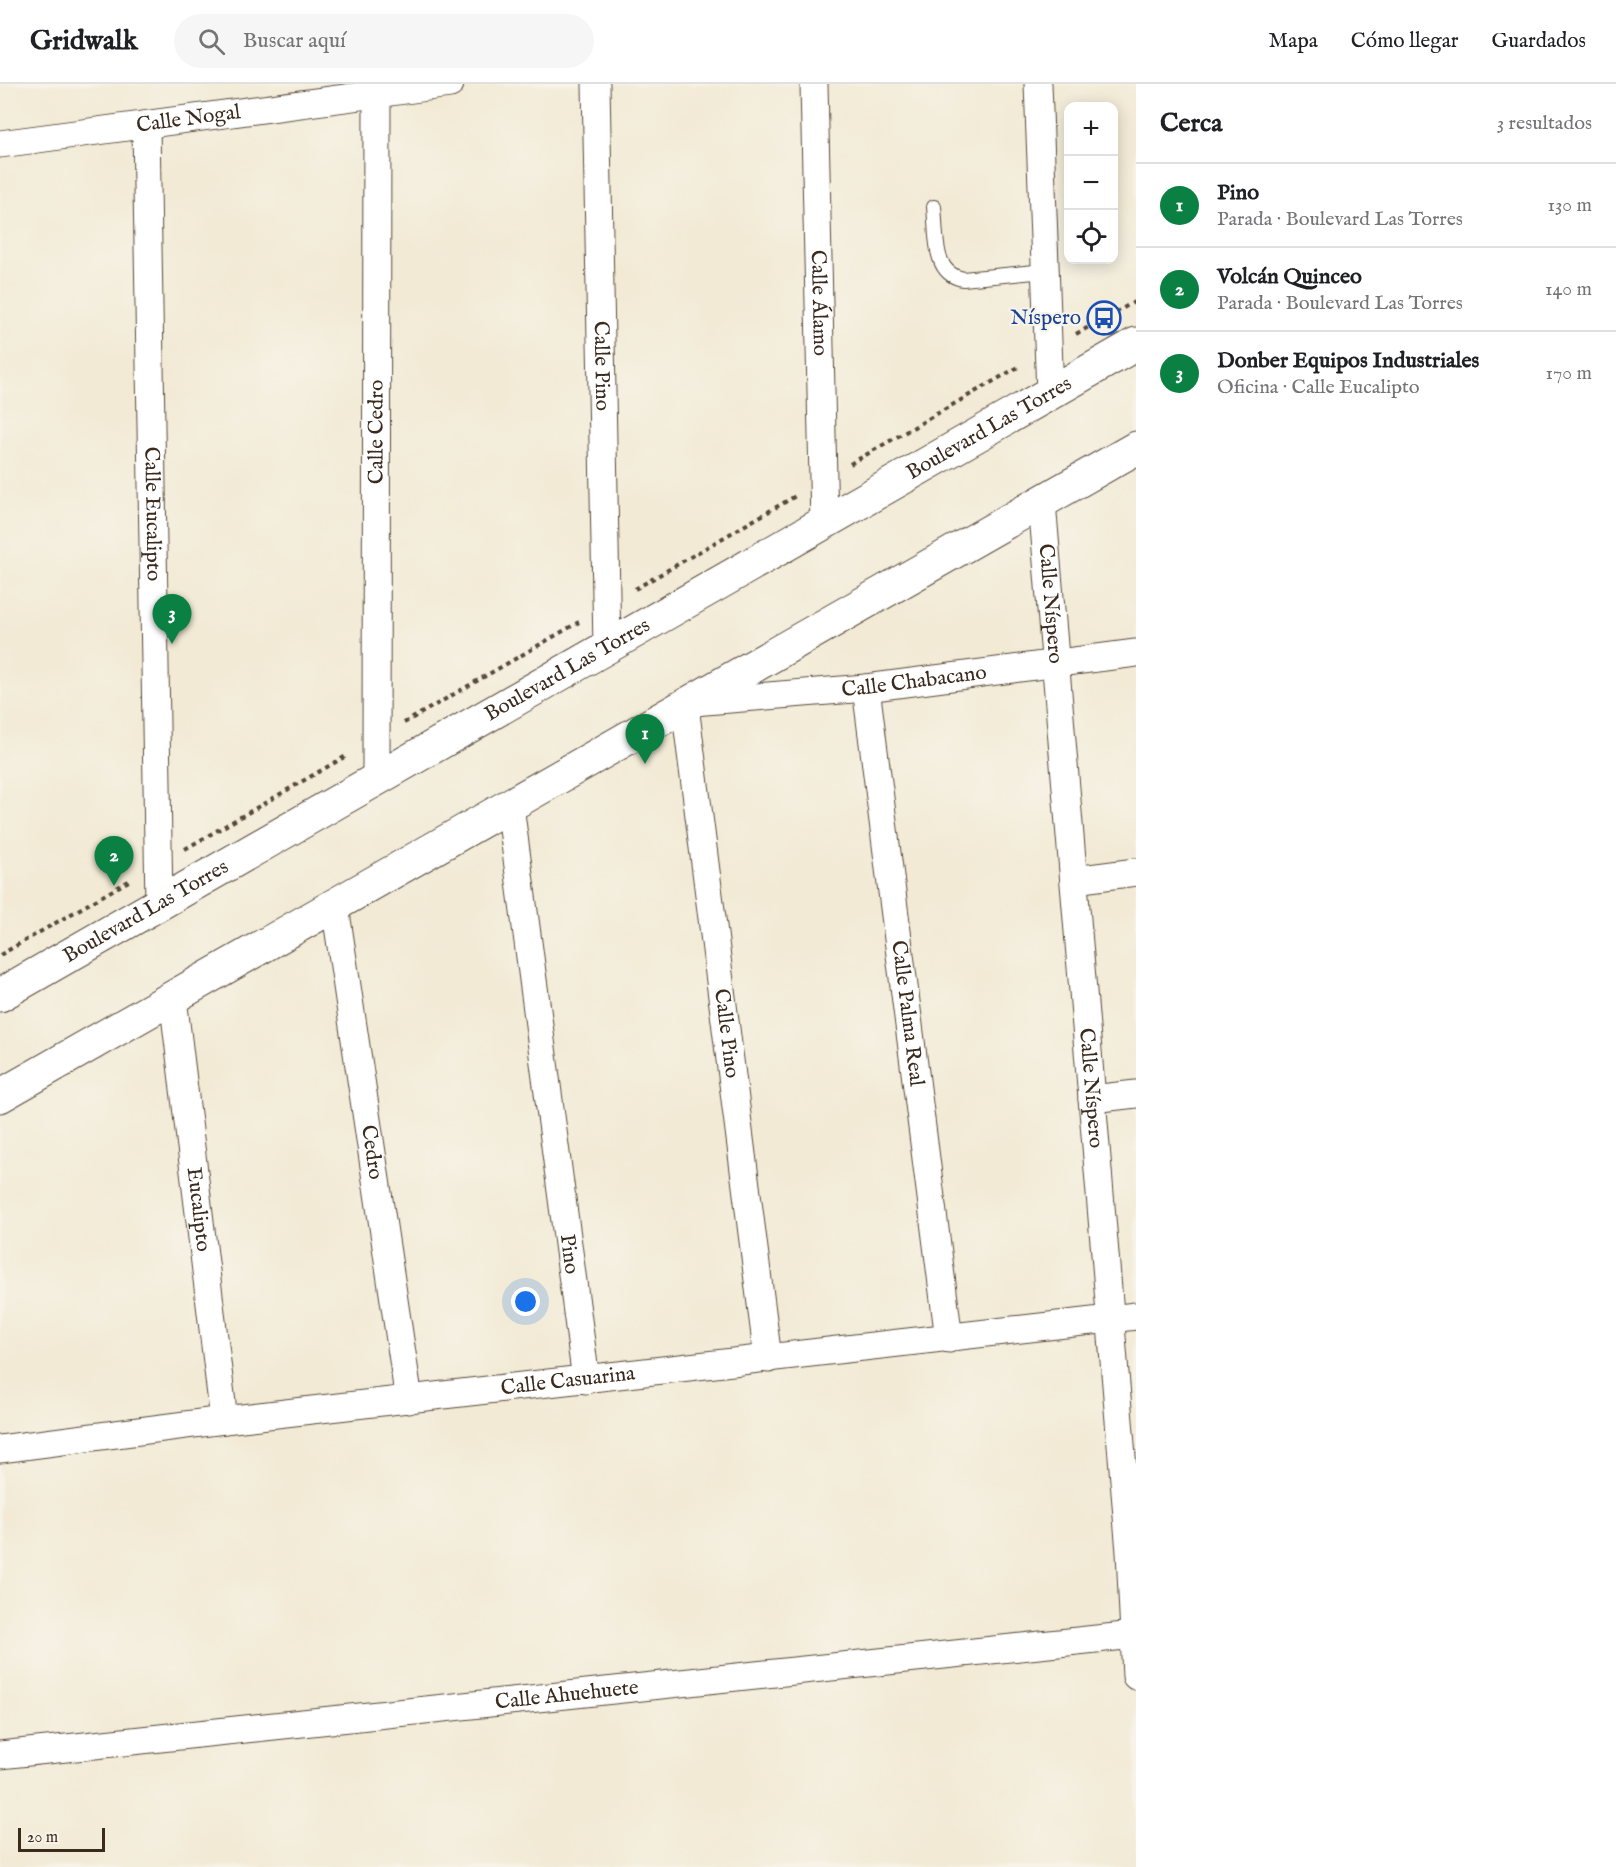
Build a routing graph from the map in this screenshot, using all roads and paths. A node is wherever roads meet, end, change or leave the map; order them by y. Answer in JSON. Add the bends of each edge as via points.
{"nodes":[{"id":1,"x":450,"y":84,"type":"edge"},
{"id":2,"x":596,"y":84,"type":"edge"},
{"id":3,"x":814,"y":84,"type":"edge"},
{"id":4,"x":1038,"y":84,"type":"edge"},
{"id":5,"x":377,"y":89,"type":"edge"},
{"id":6,"x":146,"y":126,"type":"junction"},
{"id":7,"x":0,"y":144,"type":"edge"},
{"id":8,"x":934,"y":207,"type":"dead end"},
{"id":9,"x":1045,"y":271,"type":"junction"},
{"id":10,"x":1136,"y":301,"type":"edge"},
{"id":11,"x":1136,"y":344,"type":"edge"},
{"id":12,"x":1048,"y":350,"type":"junction"},
{"id":13,"x":1050,"y":393,"type":"junction"},
{"id":14,"x":1136,"y":448,"type":"edge"},
{"id":15,"x":823,"y":479,"type":"junction"},
{"id":16,"x":1042,"y":502,"type":"junction"},
{"id":17,"x":824,"y":523,"type":"junction"},
{"id":18,"x":606,"y":606,"type":"junction"},
{"id":19,"x":608,"y":647,"type":"junction"},
{"id":20,"x":1136,"y":653,"type":"edge"},
{"id":21,"x":1055,"y":664,"type":"junction"},
{"id":22,"x":866,"y":688,"type":"junction"},
{"id":23,"x":688,"y":704,"type":"junction"},
{"id":24,"x":376,"y":739,"type":"junction"},
{"id":25,"x":376,"y":780,"type":"junction"},
{"id":26,"x":510,"y":806,"type":"junction"},
{"id":27,"x":158,"y":864,"type":"junction"},
{"id":28,"x":1136,"y":872,"type":"edge"},
{"id":29,"x":1074,"y":879,"type":"junction"},
{"id":30,"x":159,"y":904,"type":"junction"},
{"id":31,"x":335,"y":906,"type":"junction"},
{"id":32,"x":0,"y":955,"type":"edge"},
{"id":33,"x":0,"y":995,"type":"edge"},
{"id":34,"x":173,"y":998,"type":"junction"},
{"id":35,"x":1136,"y":1094,"type":"edge"},
{"id":36,"x":0,"y":1096,"type":"edge"},
{"id":37,"x":1092,"y":1099,"type":"junction"},
{"id":38,"x":1123,"y":1317,"type":"edge"},
{"id":39,"x":949,"y":1339,"type":"junction"},
{"id":40,"x":768,"y":1359,"type":"junction"},
{"id":41,"x":586,"y":1380,"type":"junction"},
{"id":42,"x":409,"y":1400,"type":"junction"},
{"id":43,"x":224,"y":1420,"type":"junction"},
{"id":44,"x":0,"y":1449,"type":"edge"},
{"id":45,"x":1133,"y":1551,"type":"edge"},
{"id":46,"x":1134,"y":1635,"type":"junction"},
{"id":47,"x":1136,"y":1676,"type":"edge"},
{"id":48,"x":0,"y":1755,"type":"edge"}],
"edges":[{"from":1,"to":5,"type":"street","name":"Calle Nogal"},
{"from":2,"to":18,"type":"street","name":"Calle Pino"},
{"from":3,"to":15,"type":"street","name":"Calle Álamo"},
{"from":4,"to":9,"type":"street"},
{"from":5,"to":6,"type":"street","name":"Calle Nogal"},
{"from":5,"to":24,"type":"street","name":"Calle Cedro"},
{"from":6,"to":7,"type":"street","name":"Calle Nogal"},
{"from":6,"to":27,"type":"street","name":"Calle Eucalipto"},
{"from":8,"to":9,"type":"lane","via":[[941,266],[951,277]]},
{"from":9,"to":12,"type":"street"},
{"from":10,"to":12,"type":"path"},
{"from":11,"to":13,"type":"main road","name":"Boulevard Las Torres"},
{"from":12,"to":13,"type":"street"},
{"from":12,"to":15,"type":"path"},
{"from":13,"to":17,"type":"main road","name":"Boulevard Las Torres"},
{"from":14,"to":16,"type":"main road"},
{"from":15,"to":17,"type":"street","name":"Calle Álamo"},
{"from":15,"to":18,"type":"path"},
{"from":16,"to":21,"type":"street","name":"Calle Níspero"},
{"from":16,"to":23,"type":"main road"},
{"from":17,"to":19,"type":"main road","name":"Boulevard Las Torres"},
{"from":18,"to":19,"type":"street","name":"Calle Pino"},
{"from":18,"to":24,"type":"path"},
{"from":19,"to":25,"type":"main road","name":"Boulevard Las Torres"},
{"from":20,"to":21,"type":"street","name":"Calle Chabacano"},
{"from":21,"to":22,"type":"street","name":"Calle Chabacano"},
{"from":21,"to":29,"type":"street","name":"Calle Níspero"},
{"from":22,"to":23,"type":"street","name":"Calle Chabacano"},
{"from":22,"to":39,"type":"street","name":"Calle Palma Real"},
{"from":23,"to":26,"type":"main road"},
{"from":23,"to":40,"type":"street","name":"Calle Pino"},
{"from":24,"to":25,"type":"street","name":"Calle Cedro"},
{"from":24,"to":27,"type":"path"},
{"from":25,"to":30,"type":"main road","name":"Boulevard Las Torres"},
{"from":26,"to":31,"type":"main road"},
{"from":26,"to":41,"type":"street","name":"Pino"},
{"from":27,"to":30,"type":"street","name":"Calle Eucalipto"},
{"from":27,"to":32,"type":"path"},
{"from":28,"to":29,"type":"street"},
{"from":29,"to":37,"type":"street","name":"Calle Níspero"},
{"from":30,"to":33,"type":"main road","name":"Boulevard Las Torres"},
{"from":31,"to":34,"type":"main road"},
{"from":31,"to":42,"type":"street","name":"Cedro"},
{"from":34,"to":36,"type":"main road"},
{"from":34,"to":43,"type":"street","name":"Eucalipto"},
{"from":35,"to":37,"type":"street"},
{"from":37,"to":38,"type":"street","name":"Calle Níspero"},
{"from":38,"to":39,"type":"street","name":"Calle Casuarina"},
{"from":38,"to":45,"type":"street","name":"Calle Níspero"},
{"from":39,"to":40,"type":"street","name":"Calle Casuarina"},
{"from":40,"to":41,"type":"street","name":"Calle Casuarina"},
{"from":41,"to":42,"type":"street","name":"Calle Casuarina"},
{"from":42,"to":43,"type":"street","name":"Calle Casuarina"},
{"from":43,"to":44,"type":"street","name":"Calle Casuarina"},
{"from":45,"to":46,"type":"street","name":"Calle Níspero"},
{"from":46,"to":47,"type":"street","name":"Calle Níspero"},
{"from":46,"to":48,"type":"street","name":"Calle Ahuehuete"}]}
